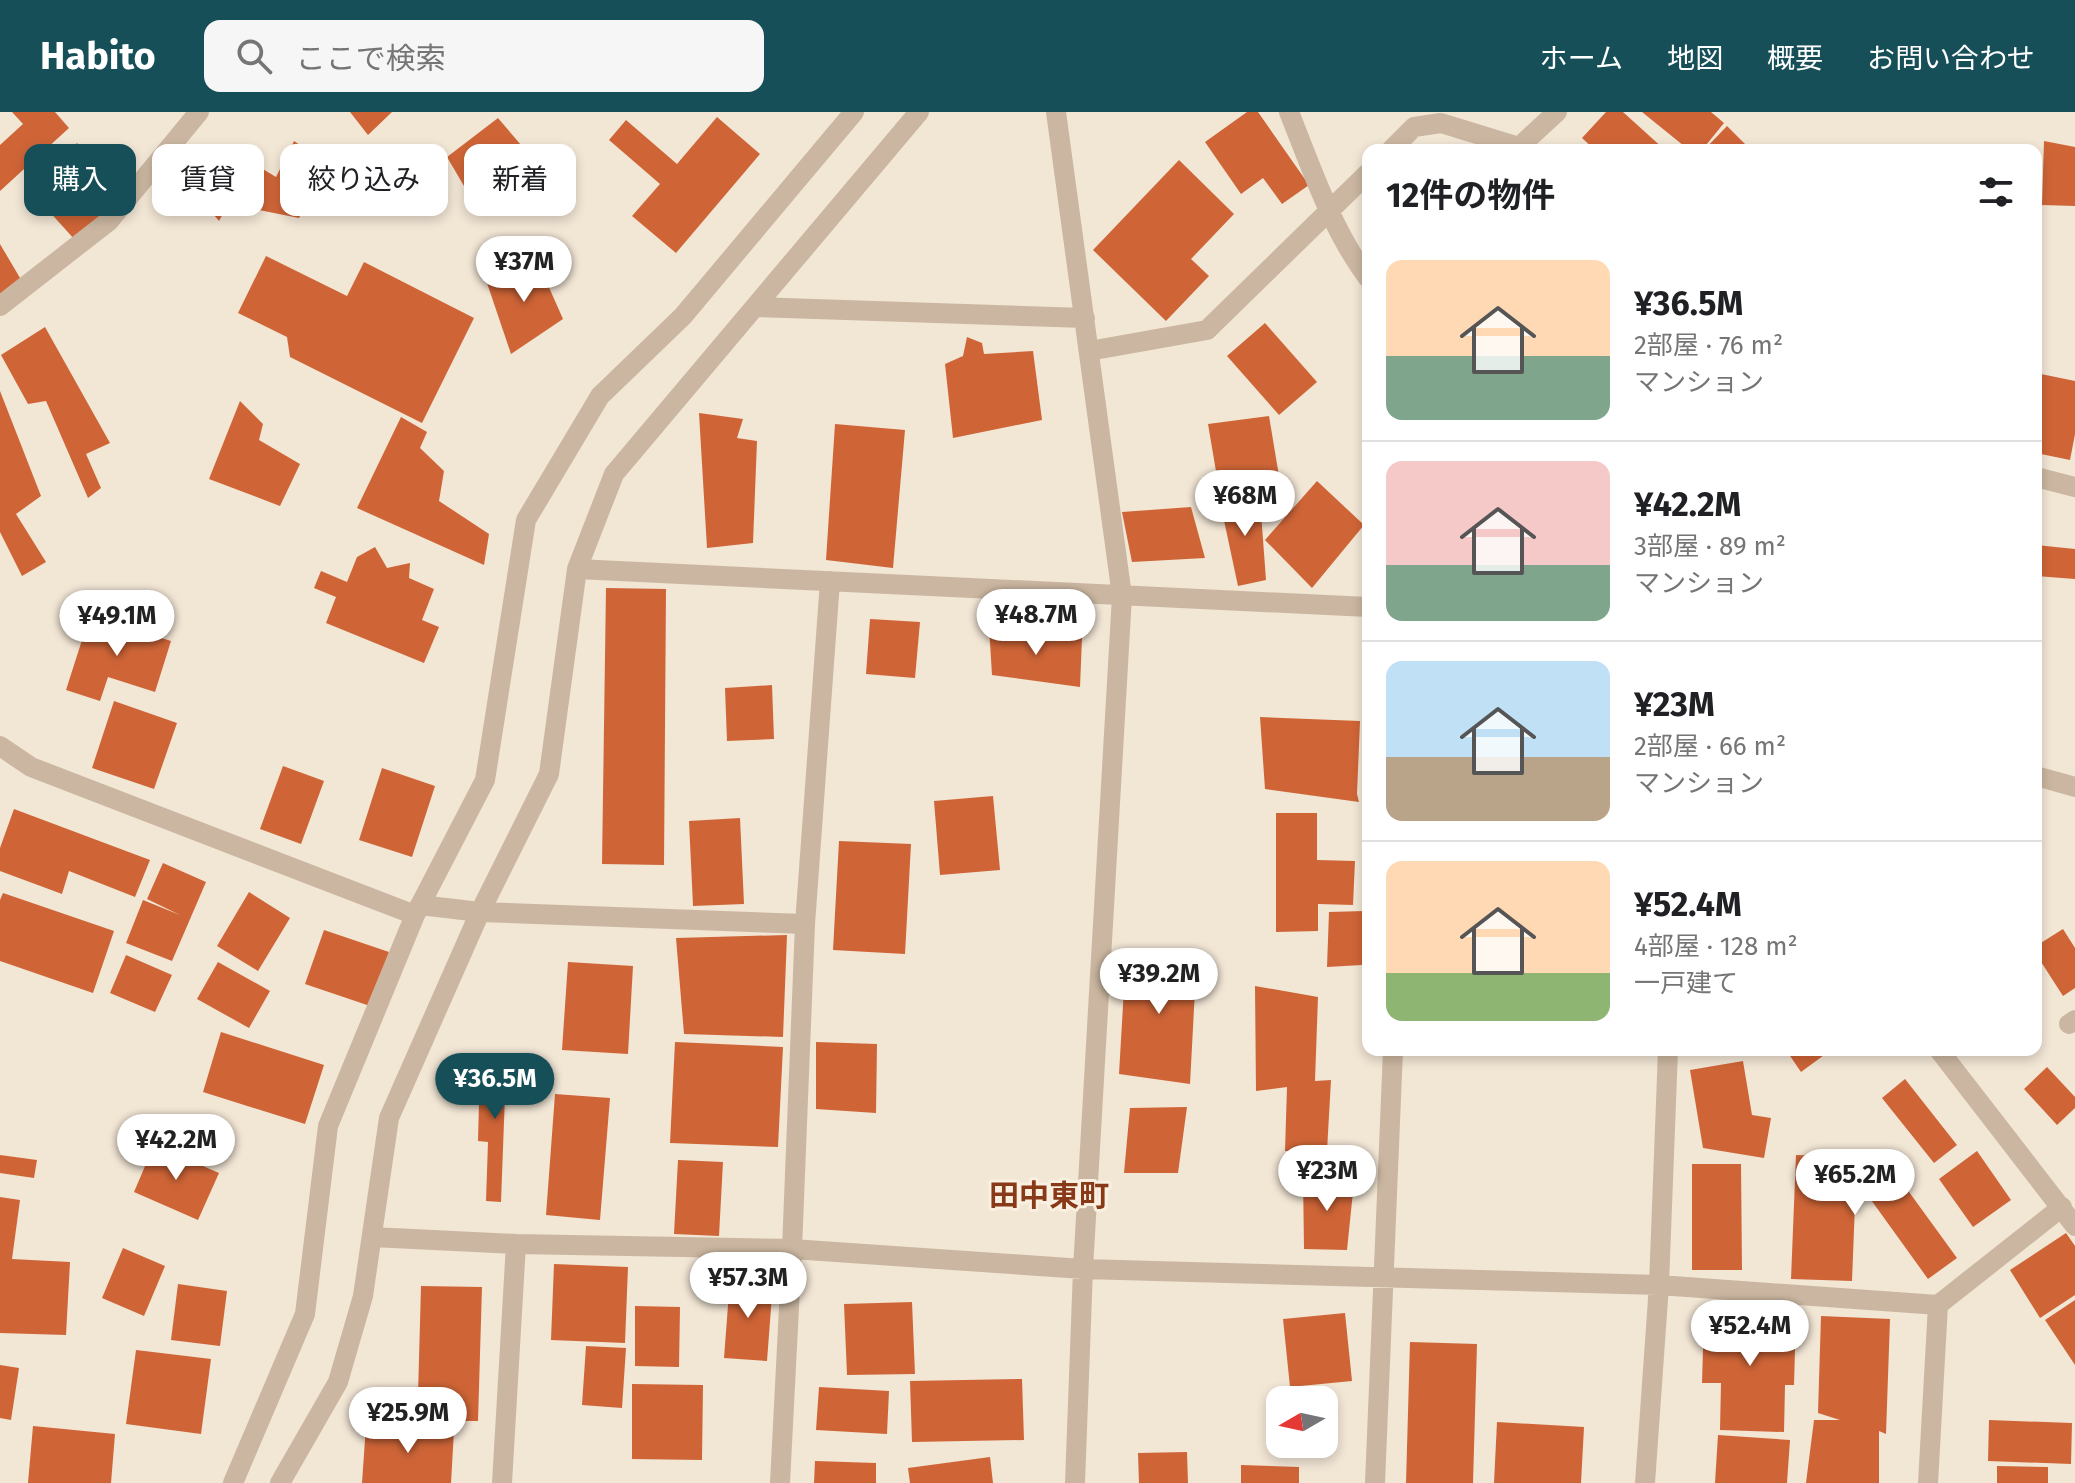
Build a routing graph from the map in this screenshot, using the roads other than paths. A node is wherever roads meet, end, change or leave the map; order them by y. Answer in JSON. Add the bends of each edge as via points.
{"nodes":[{"id":1,"x":199,"y":112,"type":"edge"},
{"id":2,"x":854,"y":112,"type":"edge"},
{"id":3,"x":919,"y":112,"type":"edge"},
{"id":4,"x":1056,"y":112,"type":"edge"},
{"id":5,"x":1289,"y":112,"type":"edge"},
{"id":6,"x":1557,"y":112,"type":"edge"},
{"id":7,"x":1397,"y":144,"type":"edge"},
{"id":8,"x":1505,"y":144,"type":"edge"},
{"id":9,"x":1525,"y":144,"type":"edge"},
{"id":10,"x":1362,"y":179,"type":"edge"},
{"id":11,"x":1330,"y":211,"type":"junction"},
{"id":12,"x":1362,"y":270,"type":"edge"},
{"id":13,"x":0,"y":306,"type":"edge"},
{"id":14,"x":756,"y":307,"type":"junction"},
{"id":15,"x":1085,"y":318,"type":"junction"},
{"id":16,"x":1089,"y":351,"type":"junction"},
{"id":17,"x":2042,"y":479,"type":"edge"},
{"id":18,"x":2075,"y":487,"type":"edge"},
{"id":19,"x":577,"y":569,"type":"junction"},
{"id":20,"x":830,"y":581,"type":"junction"},
{"id":21,"x":1122,"y":596,"type":"junction"},
{"id":22,"x":1362,"y":607,"type":"edge"},
{"id":23,"x":0,"y":746,"type":"edge"},
{"id":24,"x":2042,"y":778,"type":"edge"},
{"id":25,"x":2075,"y":787,"type":"edge"},
{"id":26,"x":418,"y":910,"type":"junction"},
{"id":27,"x":480,"y":912,"type":"junction"},
{"id":28,"x":805,"y":924,"type":"junction"},
{"id":29,"x":1393,"y":1056,"type":"edge"},
{"id":30,"x":1668,"y":1056,"type":"edge"},
{"id":31,"x":1944,"y":1056,"type":"edge"},
{"id":32,"x":2071,"y":1219,"type":"edge"},
{"id":33,"x":372,"y":1237,"type":"junction"},
{"id":34,"x":516,"y":1244,"type":"junction"},
{"id":35,"x":792,"y":1249,"type":"junction"},
{"id":36,"x":1083,"y":1269,"type":"junction"},
{"id":37,"x":1383,"y":1278,"type":"junction"},
{"id":38,"x":1659,"y":1285,"type":"junction"},
{"id":39,"x":1938,"y":1305,"type":"junction"},
{"id":40,"x":233,"y":1483,"type":"edge"},
{"id":41,"x":280,"y":1483,"type":"edge"},
{"id":42,"x":502,"y":1483,"type":"edge"},
{"id":43,"x":780,"y":1483,"type":"edge"},
{"id":44,"x":1075,"y":1483,"type":"edge"},
{"id":45,"x":1375,"y":1483,"type":"edge"},
{"id":46,"x":1645,"y":1483,"type":"edge"},
{"id":47,"x":1928,"y":1483,"type":"edge"}],
"edges":[{"from":1,"to":13,"type":"street","via":[[109,221]]},
{"from":2,"to":26,"type":"street","via":[[683,316],[600,396],[526,520],[485,780]]},
{"from":3,"to":14,"type":"street"},
{"from":4,"to":15,"type":"street"},
{"from":5,"to":11,"type":"street"},
{"from":6,"to":9,"type":"street"},
{"from":7,"to":8,"type":"street","via":[[1414,127],[1441,123]]},
{"from":10,"to":11,"type":"street"},
{"from":11,"to":12,"type":"street"},
{"from":11,"to":16,"type":"street","via":[[1207,330]]},
{"from":14,"to":15,"type":"street"},
{"from":14,"to":19,"type":"street","via":[[614,474]]},
{"from":15,"to":16,"type":"street"},
{"from":16,"to":21,"type":"street"},
{"from":17,"to":18,"type":"street"},
{"from":19,"to":20,"type":"street"},
{"from":19,"to":27,"type":"street","via":[[549,774]]},
{"from":20,"to":21,"type":"street"},
{"from":20,"to":28,"type":"street"},
{"from":21,"to":22,"type":"street"},
{"from":21,"to":36,"type":"street"},
{"from":23,"to":26,"type":"street","via":[[31,767]]},
{"from":24,"to":25,"type":"street"},
{"from":26,"to":27,"type":"street"},
{"from":26,"to":40,"type":"street","via":[[328,1126],[305,1314]]},
{"from":27,"to":28,"type":"street"},
{"from":27,"to":33,"type":"street","via":[[389,1118]]},
{"from":28,"to":35,"type":"street"},
{"from":29,"to":37,"type":"street"},
{"from":30,"to":38,"type":"street"},
{"from":31,"to":32,"type":"street"},
{"from":32,"to":39,"type":"street"},
{"from":33,"to":34,"type":"street"},
{"from":33,"to":41,"type":"street","via":[[363,1296],[338,1382]]},
{"from":34,"to":35,"type":"street"},
{"from":34,"to":42,"type":"street"},
{"from":35,"to":36,"type":"street"},
{"from":35,"to":43,"type":"street"},
{"from":36,"to":37,"type":"street"},
{"from":36,"to":44,"type":"street"},
{"from":37,"to":38,"type":"street"},
{"from":37,"to":45,"type":"street"},
{"from":38,"to":39,"type":"street"},
{"from":38,"to":46,"type":"street"},
{"from":39,"to":47,"type":"street"}]}
